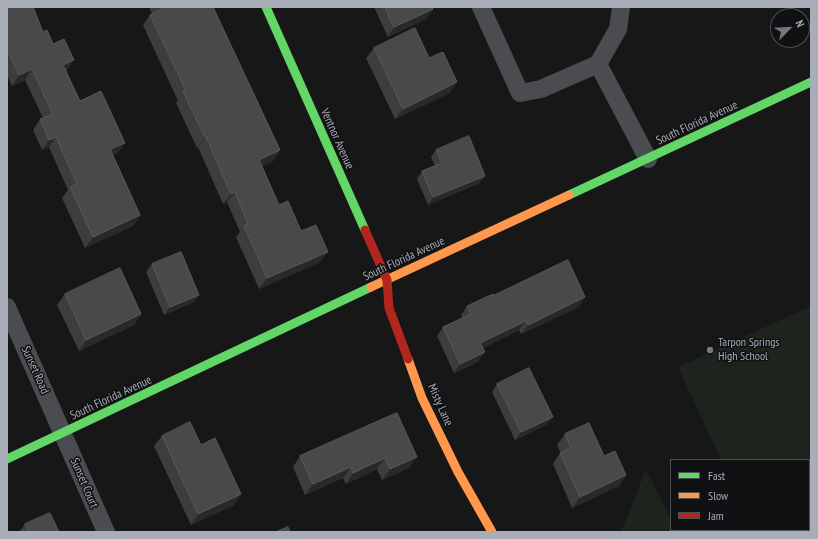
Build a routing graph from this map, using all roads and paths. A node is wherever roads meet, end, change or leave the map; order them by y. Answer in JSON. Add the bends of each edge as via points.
{"nodes":[{"id":1,"x":266,"y":7,"type":"edge"},
{"id":2,"x":481,"y":7,"type":"edge"},
{"id":3,"x":621,"y":7,"type":"edge"},
{"id":4,"x":598,"y":64,"type":"junction"},
{"id":5,"x":811,"y":82,"type":"edge"},
{"id":6,"x":648,"y":159,"type":"junction"},
{"id":7,"x":387,"y":280,"type":"junction"},
{"id":8,"x":7,"y":307,"type":"edge"},
{"id":9,"x":63,"y":433,"type":"junction"},
{"id":10,"x":7,"y":459,"type":"edge"},
{"id":11,"x":106,"y":532,"type":"edge"},
{"id":12,"x":492,"y":532,"type":"edge"}],
"edges":[{"from":1,"to":7,"type":"street","name":"Ventnor Avenue"},
{"from":2,"to":4,"type":"street","via":[[520,93],[541,89]]},
{"from":3,"to":4,"type":"street","via":[[618,29]]},
{"from":4,"to":6,"type":"street"},
{"from":5,"to":6,"type":"street","name":"South Florida Avenue"},
{"from":6,"to":7,"type":"street","name":"South Florida Avenue"},
{"from":7,"to":9,"type":"street","name":"South Florida Avenue"},
{"from":7,"to":12,"type":"street","name":"Misty Lane","via":[[389,308],[422,398],[458,472]]},
{"from":8,"to":9,"type":"street","name":"Sunset Road"},
{"from":9,"to":10,"type":"street","name":"South Florida Avenue"},
{"from":9,"to":11,"type":"street","name":"Sunset Court"}]}
